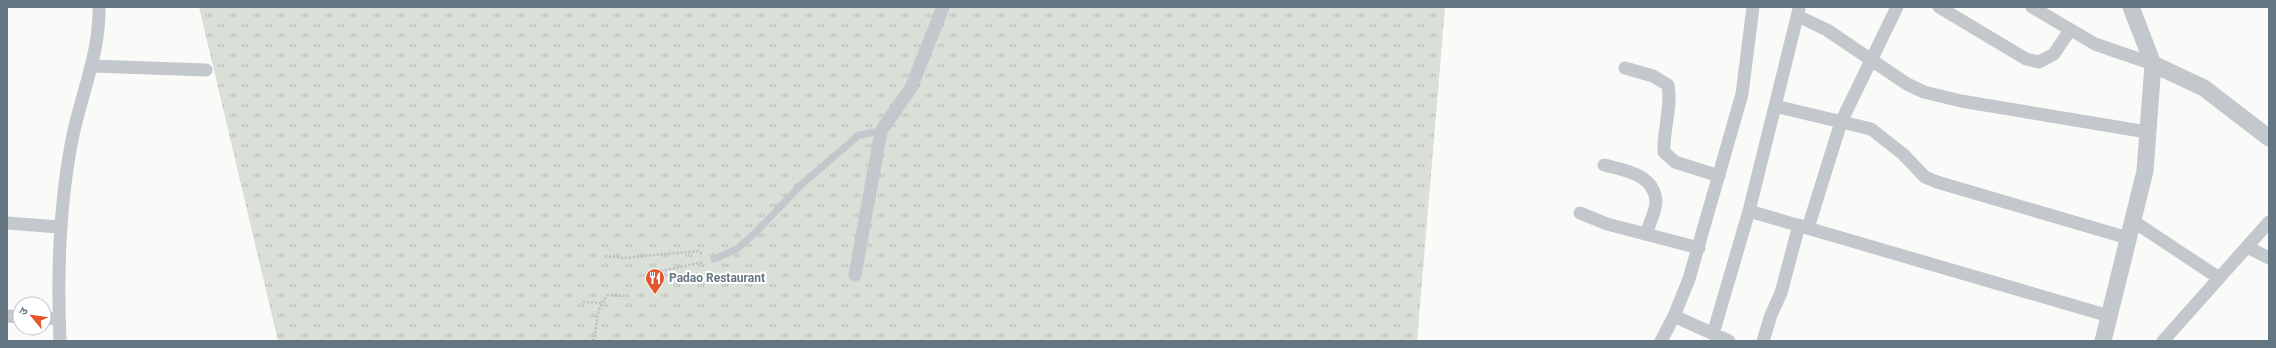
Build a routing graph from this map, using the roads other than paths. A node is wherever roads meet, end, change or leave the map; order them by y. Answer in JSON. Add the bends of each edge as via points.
{"nodes":[{"id":1,"x":99,"y":7,"type":"edge"},
{"id":2,"x":943,"y":7,"type":"edge"},
{"id":3,"x":1753,"y":7,"type":"edge"},
{"id":4,"x":1897,"y":7,"type":"edge"},
{"id":5,"x":1940,"y":7,"type":"edge"},
{"id":6,"x":2032,"y":7,"type":"edge"},
{"id":7,"x":2131,"y":7,"type":"edge"},
{"id":8,"x":1798,"y":11,"type":"edge"},
{"id":9,"x":2070,"y":30,"type":"junction"},
{"id":10,"x":1870,"y":60,"type":"junction"},
{"id":11,"x":2153,"y":64,"type":"junction"},
{"id":12,"x":92,"y":66,"type":"junction"},
{"id":13,"x":1625,"y":68,"type":"dead end"},
{"id":14,"x":206,"y":70,"type":"dead end"},
{"id":15,"x":1775,"y":106,"type":"junction"},
{"id":16,"x":1841,"y":122,"type":"junction"},
{"id":17,"x":881,"y":131,"type":"junction"},
{"id":18,"x":2148,"y":132,"type":"junction"},
{"id":19,"x":2269,"y":138,"type":"edge"},
{"id":20,"x":1604,"y":165,"type":"dead end"},
{"id":21,"x":1719,"y":176,"type":"junction"},
{"id":22,"x":1749,"y":211,"type":"junction"},
{"id":23,"x":1580,"y":213,"type":"dead end"},
{"id":24,"x":2133,"y":221,"type":"junction"},
{"id":25,"x":2269,"y":222,"type":"edge"},
{"id":26,"x":7,"y":223,"type":"edge"},
{"id":27,"x":60,"y":227,"type":"junction"},
{"id":28,"x":1803,"y":227,"type":"junction"},
{"id":29,"x":1646,"y":234,"type":"junction"},
{"id":30,"x":2128,"y":238,"type":"junction"},
{"id":31,"x":2247,"y":247,"type":"junction"},
{"id":32,"x":1698,"y":248,"type":"junction"},
{"id":33,"x":2269,"y":258,"type":"edge"},
{"id":34,"x":714,"y":259,"type":"road end"},
{"id":35,"x":855,"y":275,"type":"dead end"},
{"id":36,"x":2219,"y":278,"type":"junction"},
{"id":37,"x":1674,"y":316,"type":"junction"},
{"id":38,"x":2109,"y":316,"type":"junction"},
{"id":39,"x":52,"y":319,"type":"edge"},
{"id":40,"x":59,"y":319,"type":"junction"},
{"id":41,"x":1713,"y":334,"type":"junction"},
{"id":42,"x":60,"y":341,"type":"edge"},
{"id":43,"x":1661,"y":341,"type":"edge"},
{"id":44,"x":1729,"y":341,"type":"edge"},
{"id":45,"x":1763,"y":341,"type":"edge"},
{"id":46,"x":2103,"y":341,"type":"edge"},
{"id":47,"x":2163,"y":341,"type":"edge"}],
"edges":[{"from":1,"to":12,"type":"street","via":[[100,28]]},
{"from":2,"to":17,"type":"street","via":[[911,88]]},
{"from":3,"to":21,"type":"street","via":[[1742,94]]},
{"from":4,"to":10,"type":"street"},
{"from":5,"to":9,"type":"street","via":[[2026,59],[2039,62],[2054,54]]},
{"from":6,"to":9,"type":"street"},
{"from":7,"to":11,"type":"street"},
{"from":8,"to":10,"type":"street"},
{"from":8,"to":15,"type":"street"},
{"from":9,"to":11,"type":"street","via":[[2095,44]]},
{"from":10,"to":16,"type":"street"},
{"from":10,"to":18,"type":"street","via":[[1907,84],[1931,94]]},
{"from":11,"to":18,"type":"street"},
{"from":11,"to":19,"type":"street","via":[[2204,88]]},
{"from":12,"to":14,"type":"street"},
{"from":12,"to":27,"type":"street","via":[[73,134]]},
{"from":13,"to":21,"type":"street","via":[[1653,76],[1668,86],[1671,100],[1663,140],[1664,152],[1675,162]]},
{"from":15,"to":16,"type":"street"},
{"from":15,"to":22,"type":"street"},
{"from":16,"to":28,"type":"street"},
{"from":16,"to":30,"type":"street","via":[[1870,129],[1904,154],[1925,177],[1937,182]]},
{"from":17,"to":34,"type":"lane","via":[[860,135],[801,185],[737,249]]},
{"from":17,"to":35,"type":"street"},
{"from":18,"to":24,"type":"street","via":[[2145,171]]},
{"from":20,"to":29,"type":"street","via":[[1632,172],[1643,178],[1652,189],[1656,202]]},
{"from":21,"to":32,"type":"street"},
{"from":22,"to":28,"type":"street"},
{"from":22,"to":41,"type":"street"},
{"from":23,"to":29,"type":"street","via":[[1607,224]]},
{"from":24,"to":30,"type":"street"},
{"from":24,"to":36,"type":"street"},
{"from":25,"to":31,"type":"street"},
{"from":26,"to":27,"type":"street"},
{"from":27,"to":40,"type":"street"},
{"from":28,"to":38,"type":"street"},
{"from":28,"to":45,"type":"street"},
{"from":29,"to":32,"type":"street"},
{"from":30,"to":38,"type":"street"},
{"from":31,"to":33,"type":"street"},
{"from":31,"to":36,"type":"street"},
{"from":32,"to":37,"type":"street"},
{"from":36,"to":47,"type":"street"},
{"from":37,"to":41,"type":"street"},
{"from":37,"to":43,"type":"street"},
{"from":38,"to":46,"type":"street"},
{"from":39,"to":40,"type":"street"},
{"from":40,"to":42,"type":"street"},
{"from":41,"to":44,"type":"street"}]}
